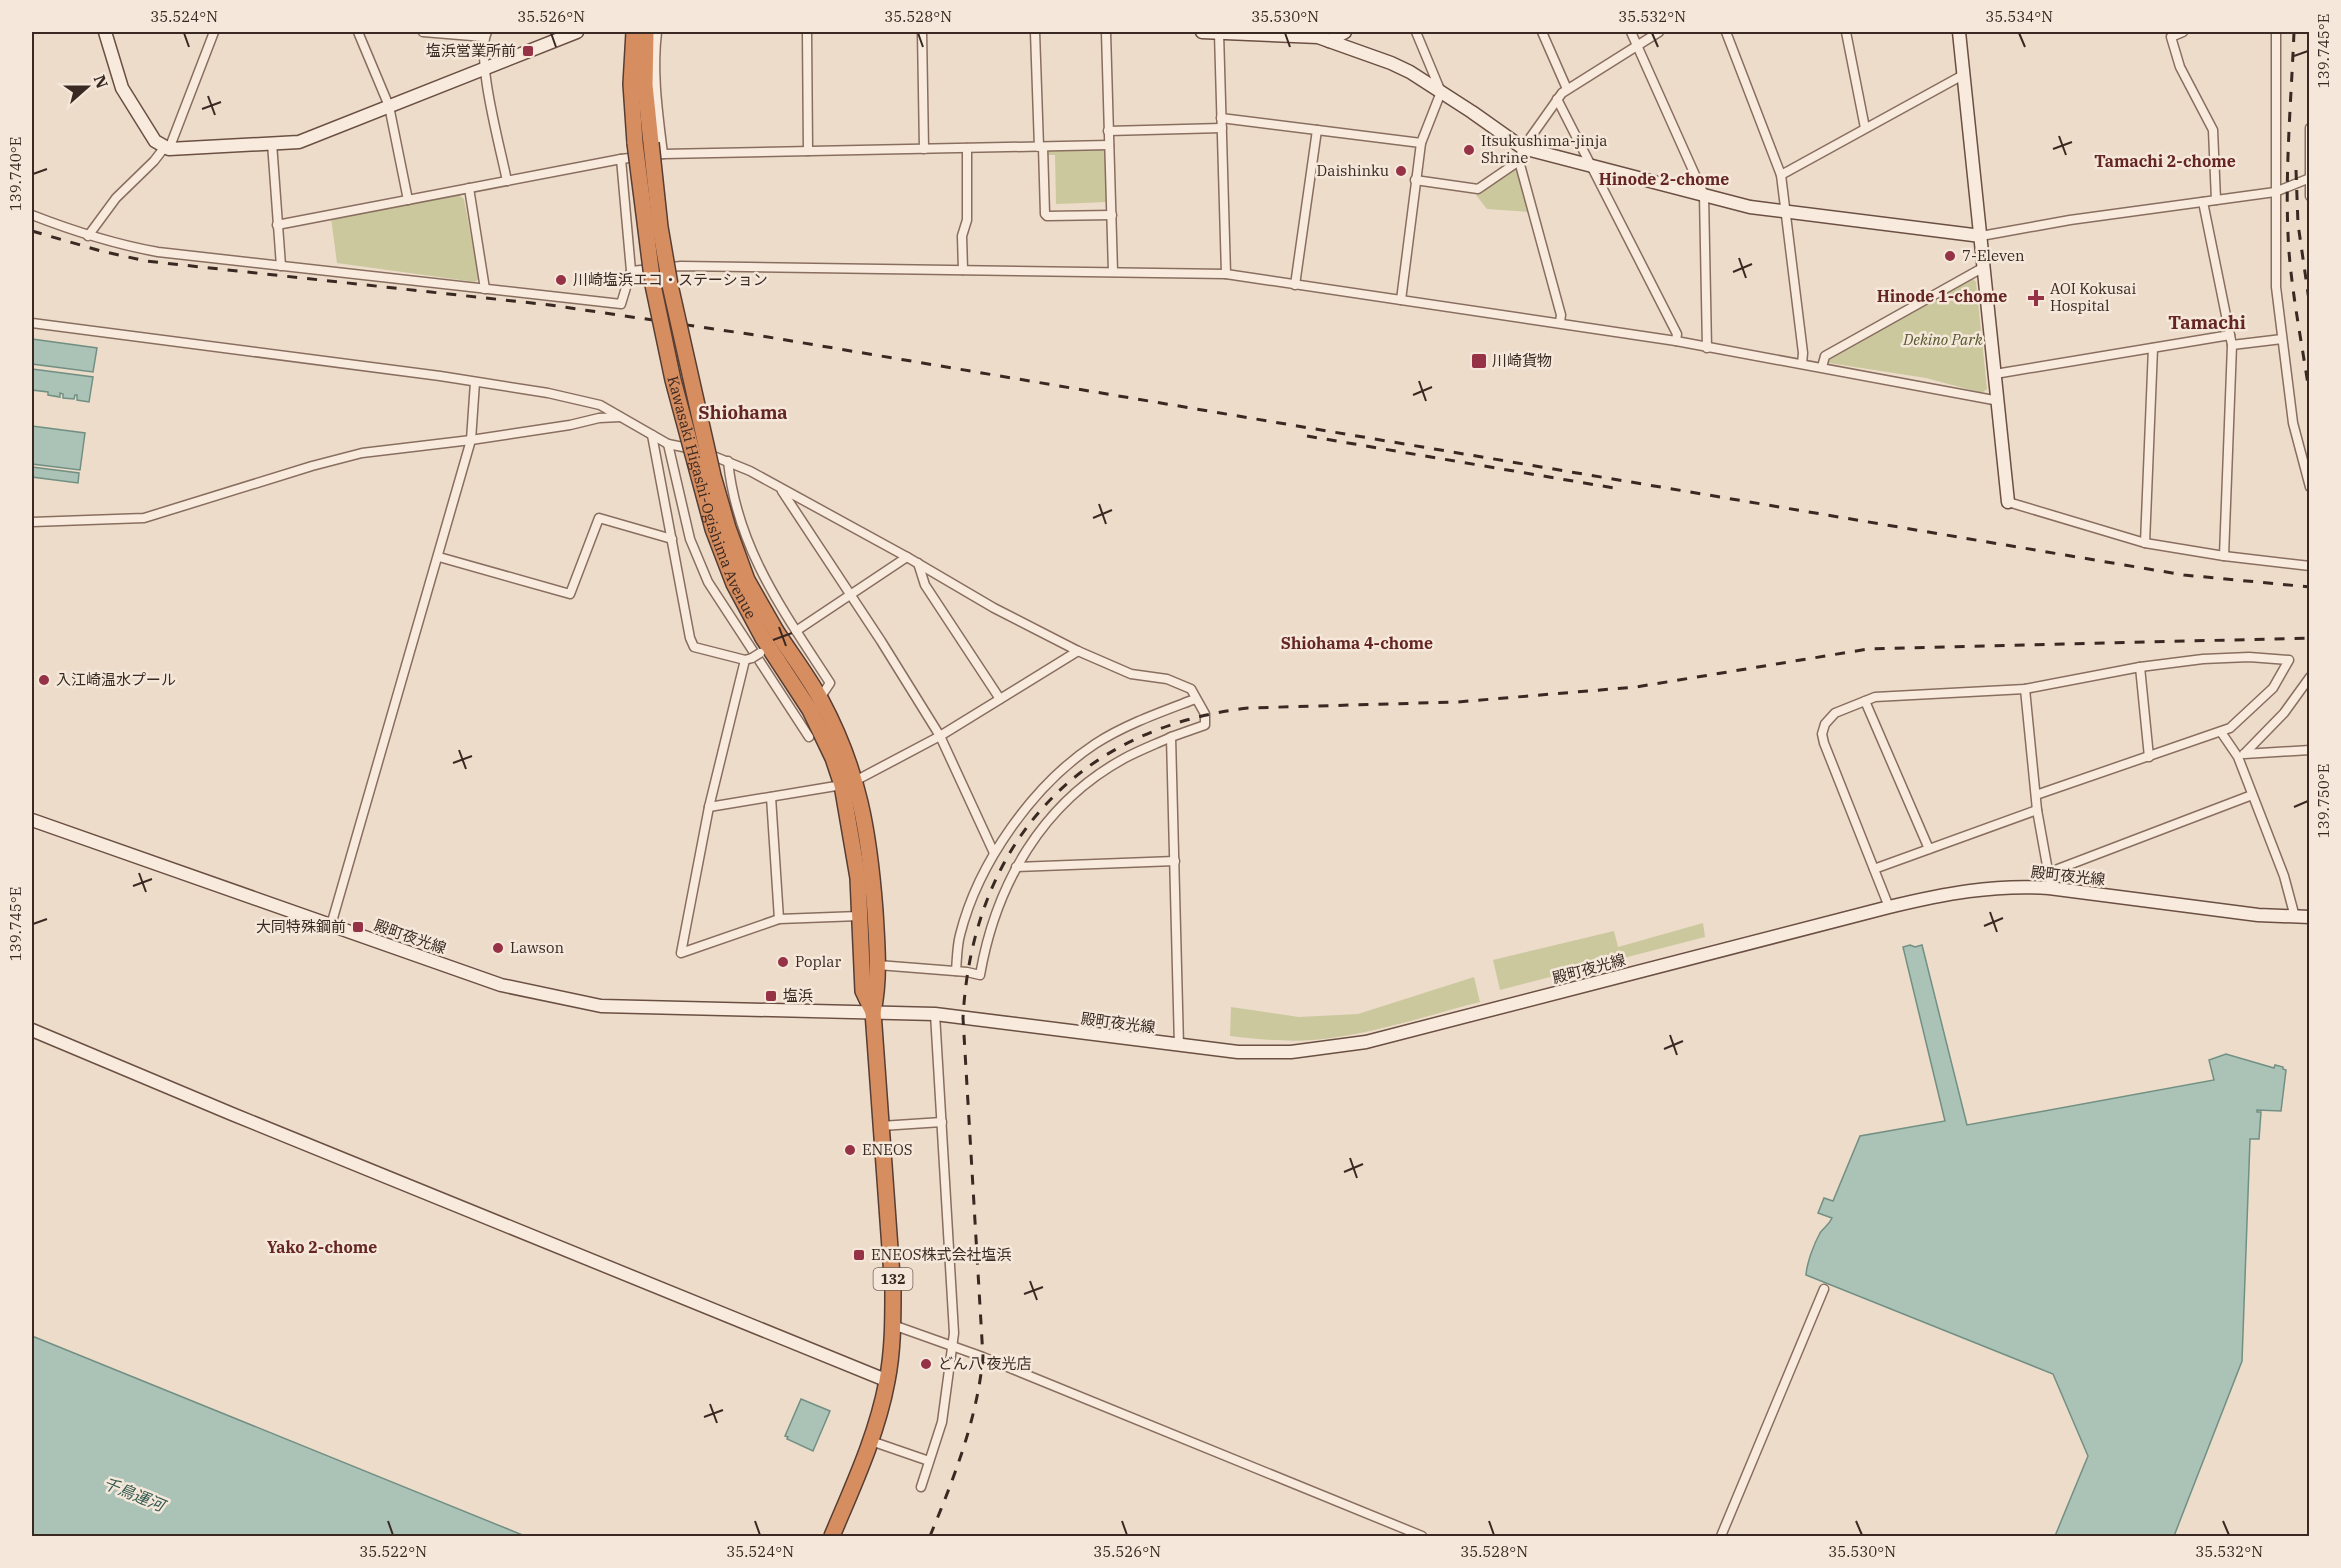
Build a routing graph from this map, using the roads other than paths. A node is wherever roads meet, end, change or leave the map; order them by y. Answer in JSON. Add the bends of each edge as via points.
{"nodes":[{"id":1,"x":105,"y":32,"type":"edge"},
{"id":2,"x":214,"y":32,"type":"edge"},
{"id":3,"x":358,"y":32,"type":"edge"},
{"id":4,"x":423,"y":32,"type":"edge"},
{"id":5,"x":577,"y":32,"type":"edge"},
{"id":6,"x":634,"y":32,"type":"edge"},
{"id":7,"x":646,"y":32,"type":"edge"},
{"id":8,"x":657,"y":32,"type":"edge"},
{"id":9,"x":807,"y":32,"type":"edge"},
{"id":10,"x":922,"y":32,"type":"edge"},
{"id":11,"x":1035,"y":32,"type":"edge"},
{"id":12,"x":1106,"y":32,"type":"edge"},
{"id":13,"x":1202,"y":32,"type":"edge"},
{"id":14,"x":1345,"y":32,"type":"edge"},
{"id":15,"x":1416,"y":32,"type":"edge"},
{"id":16,"x":1542,"y":32,"type":"edge"},
{"id":17,"x":1630,"y":32,"type":"edge"},
{"id":18,"x":1659,"y":32,"type":"edge"},
{"id":19,"x":1726,"y":32,"type":"edge"},
{"id":20,"x":1846,"y":32,"type":"edge"},
{"id":21,"x":1959,"y":32,"type":"edge"},
{"id":22,"x":2183,"y":32,"type":"edge"},
{"id":23,"x":2276,"y":32,"type":"edge"},
{"id":24,"x":1227,"y":33,"type":"edge"},
{"id":25,"x":485,"y":34,"type":"edge"},
{"id":26,"x":1329,"y":41,"type":"junction"},
{"id":27,"x":1637,"y":46,"type":"junction"},
{"id":28,"x":484,"y":68,"type":"junction"},
{"id":29,"x":1963,"y":75,"type":"junction"},
{"id":30,"x":1567,"y":89,"type":"junction"},
{"id":31,"x":1441,"y":92,"type":"junction"},
{"id":32,"x":1557,"y":99,"type":"junction"},
{"id":33,"x":389,"y":106,"type":"junction"},
{"id":34,"x":1221,"y":118,"type":"junction"},
{"id":35,"x":1222,"y":128,"type":"junction"},
{"id":36,"x":1865,"y":128,"type":"junction"},
{"id":37,"x":2310,"y":128,"type":"edge"},
{"id":38,"x":1317,"y":129,"type":"junction"},
{"id":39,"x":1108,"y":131,"type":"junction"},
{"id":40,"x":1421,"y":142,"type":"junction"},
{"id":41,"x":272,"y":143,"type":"junction"},
{"id":42,"x":1109,"y":145,"type":"junction"},
{"id":43,"x":1041,"y":147,"type":"junction"},
{"id":44,"x":924,"y":148,"type":"junction"},
{"id":45,"x":967,"y":148,"type":"junction"},
{"id":46,"x":1523,"y":148,"type":"junction"},
{"id":47,"x":166,"y":149,"type":"junction"},
{"id":48,"x":808,"y":151,"type":"junction"},
{"id":49,"x":663,"y":154,"type":"junction"},
{"id":50,"x":621,"y":159,"type":"junction"},
{"id":51,"x":1519,"y":162,"type":"junction"},
{"id":52,"x":1591,"y":165,"type":"junction"},
{"id":53,"x":1781,"y":175,"type":"junction"},
{"id":54,"x":2309,"y":178,"type":"edge"},
{"id":55,"x":1415,"y":180,"type":"junction"},
{"id":56,"x":507,"y":181,"type":"junction"},
{"id":57,"x":469,"y":188,"type":"junction"},
{"id":58,"x":2276,"y":192,"type":"junction"},
{"id":59,"x":1704,"y":195,"type":"junction"},
{"id":60,"x":2310,"y":196,"type":"edge"},
{"id":61,"x":408,"y":200,"type":"junction"},
{"id":62,"x":2216,"y":200,"type":"junction"},
{"id":63,"x":2203,"y":202,"type":"junction"},
{"id":64,"x":1784,"y":211,"type":"junction"},
{"id":65,"x":32,"y":215,"type":"edge"},
{"id":66,"x":1112,"y":215,"type":"junction"},
{"id":67,"x":278,"y":225,"type":"junction"},
{"id":68,"x":88,"y":236,"type":"junction"},
{"id":69,"x":1981,"y":236,"type":"junction"},
{"id":70,"x":281,"y":266,"type":"junction"},
{"id":71,"x":1984,"y":267,"type":"junction"},
{"id":72,"x":963,"y":270,"type":"junction"},
{"id":73,"x":631,"y":271,"type":"junction"},
{"id":74,"x":1113,"y":272,"type":"junction"},
{"id":75,"x":1226,"y":274,"type":"junction"},
{"id":76,"x":1295,"y":285,"type":"junction"},
{"id":77,"x":485,"y":289,"type":"junction"},
{"id":78,"x":1401,"y":300,"type":"junction"},
{"id":79,"x":1560,"y":322,"type":"junction"},
{"id":80,"x":32,"y":323,"type":"edge"},
{"id":81,"x":2230,"y":335,"type":"junction"},
{"id":82,"x":2282,"y":339,"type":"junction"},
{"id":83,"x":1676,"y":341,"type":"junction"},
{"id":84,"x":2232,"y":345,"type":"junction"},
{"id":85,"x":1707,"y":348,"type":"junction"},
{"id":86,"x":2153,"y":348,"type":"junction"},
{"id":87,"x":1802,"y":364,"type":"junction"},
{"id":88,"x":1822,"y":367,"type":"junction"},
{"id":89,"x":1995,"y":374,"type":"junction"},
{"id":90,"x":476,"y":382,"type":"junction"},
{"id":91,"x":1999,"y":401,"type":"junction"},
{"id":92,"x":620,"y":417,"type":"junction"},
{"id":93,"x":652,"y":435,"type":"junction"},
{"id":94,"x":471,"y":440,"type":"junction"},
{"id":95,"x":668,"y":444,"type":"junction"},
{"id":96,"x":728,"y":461,"type":"junction"},
{"id":97,"x":2310,"y":487,"type":"edge"},
{"id":98,"x":780,"y":488,"type":"junction"},
{"id":99,"x":2008,"y":502,"type":"joint"},
{"id":100,"x":32,"y":522,"type":"edge"},
{"id":101,"x":672,"y":539,"type":"junction"},
{"id":102,"x":2145,"y":543,"type":"junction"},
{"id":103,"x":438,"y":556,"type":"junction"},
{"id":104,"x":2224,"y":556,"type":"junction"},
{"id":105,"x":907,"y":557,"type":"junction"},
{"id":106,"x":918,"y":563,"type":"junction"},
{"id":107,"x":2310,"y":566,"type":"edge"},
{"id":108,"x":850,"y":595,"type":"junction"},
{"id":109,"x":796,"y":631,"type":"junction"},
{"id":110,"x":761,"y":648,"type":"junction"},
{"id":111,"x":1078,"y":651,"type":"junction"},
{"id":112,"x":2140,"y":667,"type":"junction"},
{"id":113,"x":2310,"y":677,"type":"edge"},
{"id":114,"x":2025,"y":690,"type":"junction"},
{"id":115,"x":820,"y":698,"type":"junction"},
{"id":116,"x":1000,"y":699,"type":"junction"},
{"id":117,"x":1195,"y":699,"type":"junction"},
{"id":118,"x":1865,"y":701,"type":"junction"},
{"id":119,"x":2221,"y":732,"type":"junction"},
{"id":120,"x":940,"y":736,"type":"junction"},
{"id":121,"x":809,"y":737,"type":"dead end"},
{"id":122,"x":1171,"y":737,"type":"junction"},
{"id":123,"x":2310,"y":750,"type":"edge"},
{"id":124,"x":2241,"y":755,"type":"junction"},
{"id":125,"x":2150,"y":757,"type":"junction"},
{"id":126,"x":848,"y":783,"type":"junction"},
{"id":127,"x":2036,"y":795,"type":"junction"},
{"id":128,"x":2252,"y":795,"type":"junction"},
{"id":129,"x":771,"y":797,"type":"junction"},
{"id":130,"x":709,"y":807,"type":"junction"},
{"id":131,"x":2037,"y":810,"type":"junction"},
{"id":132,"x":32,"y":820,"type":"edge"},
{"id":133,"x":1929,"y":849,"type":"junction"},
{"id":134,"x":994,"y":853,"type":"junction"},
{"id":135,"x":1175,"y":861,"type":"junction"},
{"id":136,"x":1016,"y":867,"type":"junction"},
{"id":137,"x":1874,"y":869,"type":"junction"},
{"id":138,"x":2050,"y":884,"type":"junction"},
{"id":139,"x":1889,"y":907,"type":"junction"},
{"id":140,"x":859,"y":916,"type":"junction"},
{"id":141,"x":2310,"y":916,"type":"edge"},
{"id":142,"x":2295,"y":917,"type":"junction"},
{"id":143,"x":779,"y":919,"type":"junction"},
{"id":144,"x":331,"y":926,"type":"junction"},
{"id":145,"x":878,"y":965,"type":"junction"},
{"id":146,"x":956,"y":971,"type":"junction"},
{"id":147,"x":873,"y":1012,"type":"junction"},
{"id":148,"x":935,"y":1014,"type":"junction"},
{"id":149,"x":32,"y":1030,"type":"edge"},
{"id":150,"x":1179,"y":1046,"type":"junction"},
{"id":151,"x":942,"y":1122,"type":"junction"},
{"id":152,"x":881,"y":1126,"type":"junction"},
{"id":153,"x":1824,"y":1288,"type":"dead end"},
{"id":154,"x":894,"y":1325,"type":"junction"},
{"id":155,"x":952,"y":1345,"type":"junction"},
{"id":156,"x":888,"y":1381,"type":"junction"},
{"id":157,"x":871,"y":1441,"type":"junction"},
{"id":158,"x":929,"y":1461,"type":"junction"},
{"id":159,"x":921,"y":1487,"type":"dead end"},
{"id":160,"x":832,"y":1536,"type":"edge"},
{"id":161,"x":1422,"y":1536,"type":"edge"},
{"id":162,"x":1721,"y":1536,"type":"edge"}],
"edges":[{"from":1,"to":47,"type":"street","via":[[121,85],[155,141]]},
{"from":2,"to":47,"type":"street"},
{"from":3,"to":33,"type":"street"},
{"from":4,"to":25,"type":"street"},
{"from":5,"to":28,"type":"street"},
{"from":6,"to":110,"type":"highway","name":"Kawasaki Higashi-Ogishima Avenue","number":"132","bridge":true,"via":[[631,84],[635,143],[653,285],[673,380],[713,530]]},
{"from":7,"to":110,"type":"highway","name":"Kawasaki Higashi-Ogishima Avenue","number":"132","bridge":true,"via":[[645,85],[670,285],[713,476],[747,580]]},
{"from":8,"to":49,"type":"street","via":[[655,83]]},
{"from":9,"to":48,"type":"street"},
{"from":10,"to":44,"type":"street"},
{"from":11,"to":43,"type":"street"},
{"from":12,"to":39,"type":"street"},
{"from":13,"to":24,"type":"street"},
{"from":14,"to":26,"type":"street"},
{"from":15,"to":31,"type":"street"},
{"from":16,"to":30,"type":"street"},
{"from":17,"to":27,"type":"street"},
{"from":18,"to":27,"type":"street"},
{"from":19,"to":53,"type":"street"},
{"from":20,"to":36,"type":"street"},
{"from":21,"to":29,"type":"street"},
{"from":22,"to":62,"type":"street","via":[[2171,37],[2180,67],[2213,130]]},
{"from":23,"to":58,"type":"street"},
{"from":24,"to":26,"type":"street","via":[[1318,37]]},
{"from":24,"to":34,"type":"street"},
{"from":25,"to":28,"type":"street"},
{"from":26,"to":31,"type":"street","via":[[1401,67]]},
{"from":27,"to":30,"type":"street"},
{"from":27,"to":59,"type":"street"},
{"from":28,"to":33,"type":"street"},
{"from":28,"to":56,"type":"street"},
{"from":29,"to":36,"type":"street"},
{"from":29,"to":69,"type":"street"},
{"from":30,"to":32,"type":"street"},
{"from":31,"to":40,"type":"street"},
{"from":31,"to":46,"type":"street"},
{"from":32,"to":46,"type":"street"},
{"from":32,"to":52,"type":"street"},
{"from":33,"to":41,"type":"street","via":[[303,141]]},
{"from":33,"to":61,"type":"street"},
{"from":34,"to":35,"type":"street"},
{"from":34,"to":38,"type":"street"},
{"from":35,"to":39,"type":"street"},
{"from":35,"to":75,"type":"street"},
{"from":36,"to":53,"type":"street"},
{"from":37,"to":54,"type":"street"},
{"from":38,"to":40,"type":"street"},
{"from":38,"to":76,"type":"street"},
{"from":39,"to":42,"type":"street"},
{"from":40,"to":55,"type":"street"},
{"from":41,"to":47,"type":"street"},
{"from":41,"to":67,"type":"street"},
{"from":42,"to":43,"type":"street"},
{"from":42,"to":66,"type":"street"},
{"from":43,"to":45,"type":"street"},
{"from":43,"to":66,"type":"street","via":[[1047,216]]},
{"from":44,"to":45,"type":"street"},
{"from":44,"to":48,"type":"street"},
{"from":45,"to":72,"type":"street"},
{"from":46,"to":51,"type":"street"},
{"from":46,"to":52,"type":"street"},
{"from":47,"to":68,"type":"street","via":[[116,198]]},
{"from":48,"to":49,"type":"street"},
{"from":49,"to":50,"type":"street"},
{"from":50,"to":56,"type":"street"},
{"from":50,"to":73,"type":"street"},
{"from":51,"to":55,"type":"street","via":[[1478,189]]},
{"from":51,"to":79,"type":"street"},
{"from":52,"to":59,"type":"street"},
{"from":52,"to":83,"type":"street","via":[[1677,334]]},
{"from":53,"to":64,"type":"street"},
{"from":54,"to":58,"type":"street"},
{"from":54,"to":60,"type":"street"},
{"from":55,"to":78,"type":"street"},
{"from":56,"to":57,"type":"street"},
{"from":57,"to":61,"type":"street"},
{"from":57,"to":77,"type":"street"},
{"from":58,"to":62,"type":"street"},
{"from":58,"to":82,"type":"street","via":[[2276,287]]},
{"from":59,"to":64,"type":"street"},
{"from":59,"to":85,"type":"street"},
{"from":61,"to":67,"type":"street"},
{"from":62,"to":63,"type":"street"},
{"from":63,"to":69,"type":"street"},
{"from":63,"to":81,"type":"street"},
{"from":64,"to":69,"type":"street"},
{"from":64,"to":87,"type":"street"},
{"from":65,"to":68,"type":"street"},
{"from":66,"to":74,"type":"street"},
{"from":67,"to":70,"type":"street"},
{"from":68,"to":70,"type":"street","via":[[158,252]]},
{"from":69,"to":71,"type":"street"},
{"from":70,"to":77,"type":"street"},
{"from":71,"to":88,"type":"street","via":[[1825,356]]},
{"from":71,"to":89,"type":"street"},
{"from":72,"to":73,"type":"street","via":[[681,266]]},
{"from":72,"to":74,"type":"street"},
{"from":73,"to":77,"type":"street","via":[[621,304]]},
{"from":74,"to":75,"type":"street"},
{"from":75,"to":76,"type":"street"},
{"from":76,"to":78,"type":"street"},
{"from":78,"to":79,"type":"street"},
{"from":79,"to":83,"type":"street"},
{"from":80,"to":90,"type":"street"},
{"from":81,"to":84,"type":"street"},
{"from":81,"to":86,"type":"street"},
{"from":82,"to":84,"type":"street"},
{"from":82,"to":97,"type":"street","via":[[2293,423]]},
{"from":83,"to":85,"type":"street"},
{"from":84,"to":104,"type":"street"},
{"from":85,"to":87,"type":"street"},
{"from":86,"to":89,"type":"street"},
{"from":86,"to":102,"type":"street"},
{"from":87,"to":88,"type":"street"},
{"from":88,"to":91,"type":"street"},
{"from":89,"to":91,"type":"street"},
{"from":90,"to":92,"type":"street","via":[[582,400]]},
{"from":90,"to":94,"type":"street"},
{"from":91,"to":99,"type":"street"},
{"from":92,"to":93,"type":"street"},
{"from":92,"to":94,"type":"street"},
{"from":93,"to":95,"type":"street"},
{"from":93,"to":101,"type":"street"},
{"from":94,"to":100,"type":"street","via":[[352,455],[144,518]]},
{"from":94,"to":103,"type":"street"},
{"from":95,"to":96,"type":"street"},
{"from":95,"to":121,"type":"street","via":[[690,539],[708,582]]},
{"from":96,"to":98,"type":"street"},
{"from":96,"to":109,"type":"street","via":[[735,502],[758,567]]},
{"from":98,"to":105,"type":"street"},
{"from":98,"to":108,"type":"street"},
{"from":99,"to":102,"type":"street"},
{"from":101,"to":103,"type":"street","via":[[599,518],[570,594]]},
{"from":101,"to":110,"type":"street","via":[[694,646]]},
{"from":102,"to":104,"type":"street"},
{"from":103,"to":144,"type":"street"},
{"from":104,"to":107,"type":"street"},
{"from":105,"to":106,"type":"street"},
{"from":105,"to":108,"type":"street"},
{"from":106,"to":111,"type":"street"},
{"from":106,"to":116,"type":"street","via":[[926,585]]},
{"from":108,"to":109,"type":"street"},
{"from":108,"to":120,"type":"street"},
{"from":109,"to":115,"type":"street","via":[[830,683]]},
{"from":110,"to":115,"type":"highway","name":"Kawasaki Higashi-Ogishima Avenue","number":"132"},
{"from":110,"to":126,"type":"highway","name":"Kawasaki Higashi-Ogishima Avenue","number":"132","via":[[810,710]]},
{"from":110,"to":130,"type":"street"},
{"from":111,"to":116,"type":"street"},
{"from":111,"to":117,"type":"street","via":[[1131,674],[1167,679],[1191,689]]},
{"from":112,"to":114,"type":"street"},
{"from":112,"to":119,"type":"street","via":[[2203,659],[2289,660],[2272,688]]},
{"from":112,"to":125,"type":"street"},
{"from":113,"to":124,"type":"street","via":[[2284,713]]},
{"from":114,"to":118,"type":"street","via":[[1885,696]]},
{"from":114,"to":127,"type":"street"},
{"from":115,"to":126,"type":"highway","name":"Kawasaki Higashi-Ogishima Avenue","number":"132","via":[[834,727]]},
{"from":116,"to":120,"type":"street"},
{"from":117,"to":122,"type":"street","via":[[1205,714],[1205,725]]},
{"from":117,"to":134,"type":"street","via":[[1125,728],[1081,755],[1044,788]]},
{"from":118,"to":133,"type":"street"},
{"from":118,"to":137,"type":"street","via":[[1835,713],[1822,734]]},
{"from":119,"to":124,"type":"street"},
{"from":119,"to":125,"type":"street"},
{"from":120,"to":126,"type":"street"},
{"from":120,"to":134,"type":"street"},
{"from":122,"to":135,"type":"street"},
{"from":122,"to":136,"type":"street","via":[[1126,757],[1084,785],[1047,822]]},
{"from":123,"to":124,"type":"street"},
{"from":124,"to":128,"type":"street"},
{"from":125,"to":127,"type":"street"},
{"from":126,"to":129,"type":"street"},
{"from":126,"to":140,"type":"highway","name":"Kawasaki Higashi-Ogishima Avenue","number":"132"},
{"from":126,"to":145,"type":"highway","name":"Kawasaki Higashi-Ogishima Avenue","number":"132","via":[[867,828]]},
{"from":127,"to":131,"type":"street"},
{"from":128,"to":138,"type":"street","via":[[2058,869]]},
{"from":128,"to":142,"type":"street","via":[[2284,876]]},
{"from":129,"to":130,"type":"street"},
{"from":129,"to":143,"type":"street"},
{"from":130,"to":143,"type":"street","via":[[681,953]]},
{"from":131,"to":133,"type":"street"},
{"from":131,"to":138,"type":"street"},
{"from":132,"to":144,"type":"street","name":"殿町夜光線"},
{"from":133,"to":137,"type":"street"},
{"from":134,"to":146,"type":"street","via":[[970,902],[960,936]]},
{"from":135,"to":136,"type":"street"},
{"from":135,"to":150,"type":"street"},
{"from":136,"to":146,"type":"street","via":[[994,914],[980,975]]},
{"from":137,"to":139,"type":"street"},
{"from":138,"to":139,"type":"street","name":"殿町夜光線","via":[[1984,888]]},
{"from":138,"to":142,"type":"street","name":"殿町夜光線"},
{"from":139,"to":150,"type":"street","name":"殿町夜光線","via":[[1355,1044],[1266,1053]]},
{"from":140,"to":143,"type":"street"},
{"from":140,"to":147,"type":"highway","name":"Kawasaki Higashi-Ogishima Avenue","number":"132","via":[[863,991]]},
{"from":141,"to":142,"type":"street","name":"殿町夜光線"},
{"from":144,"to":147,"type":"street","name":"殿町夜光線","via":[[501,985],[601,1006]]},
{"from":145,"to":146,"type":"street"},
{"from":145,"to":147,"type":"highway","name":"Kawasaki Higashi-Ogishima Avenue","number":"132"},
{"from":147,"to":148,"type":"street","name":"殿町夜光線"},
{"from":147,"to":152,"type":"highway","name":"Kawasaki Higashi-Ogishima Avenue","number":"132"},
{"from":148,"to":150,"type":"street","name":"殿町夜光線"},
{"from":148,"to":151,"type":"street"},
{"from":149,"to":156,"type":"street"},
{"from":151,"to":152,"type":"street"},
{"from":151,"to":155,"type":"street"},
{"from":152,"to":154,"type":"highway","name":"Kawasaki Higashi-Ogishima Avenue","number":"132"},
{"from":153,"to":162,"type":"street"},
{"from":154,"to":155,"type":"street"},
{"from":154,"to":156,"type":"highway","name":"Kawasaki Higashi-Ogishima Avenue","number":"132"},
{"from":155,"to":158,"type":"street","via":[[942,1422]]},
{"from":155,"to":161,"type":"street"},
{"from":156,"to":157,"type":"highway","name":"Kawasaki Higashi-Ogishima Avenue","number":"132"},
{"from":157,"to":158,"type":"street"},
{"from":157,"to":160,"type":"highway","name":"Kawasaki Higashi-Ogishima Avenue","number":"132"},
{"from":158,"to":159,"type":"street"}]}
